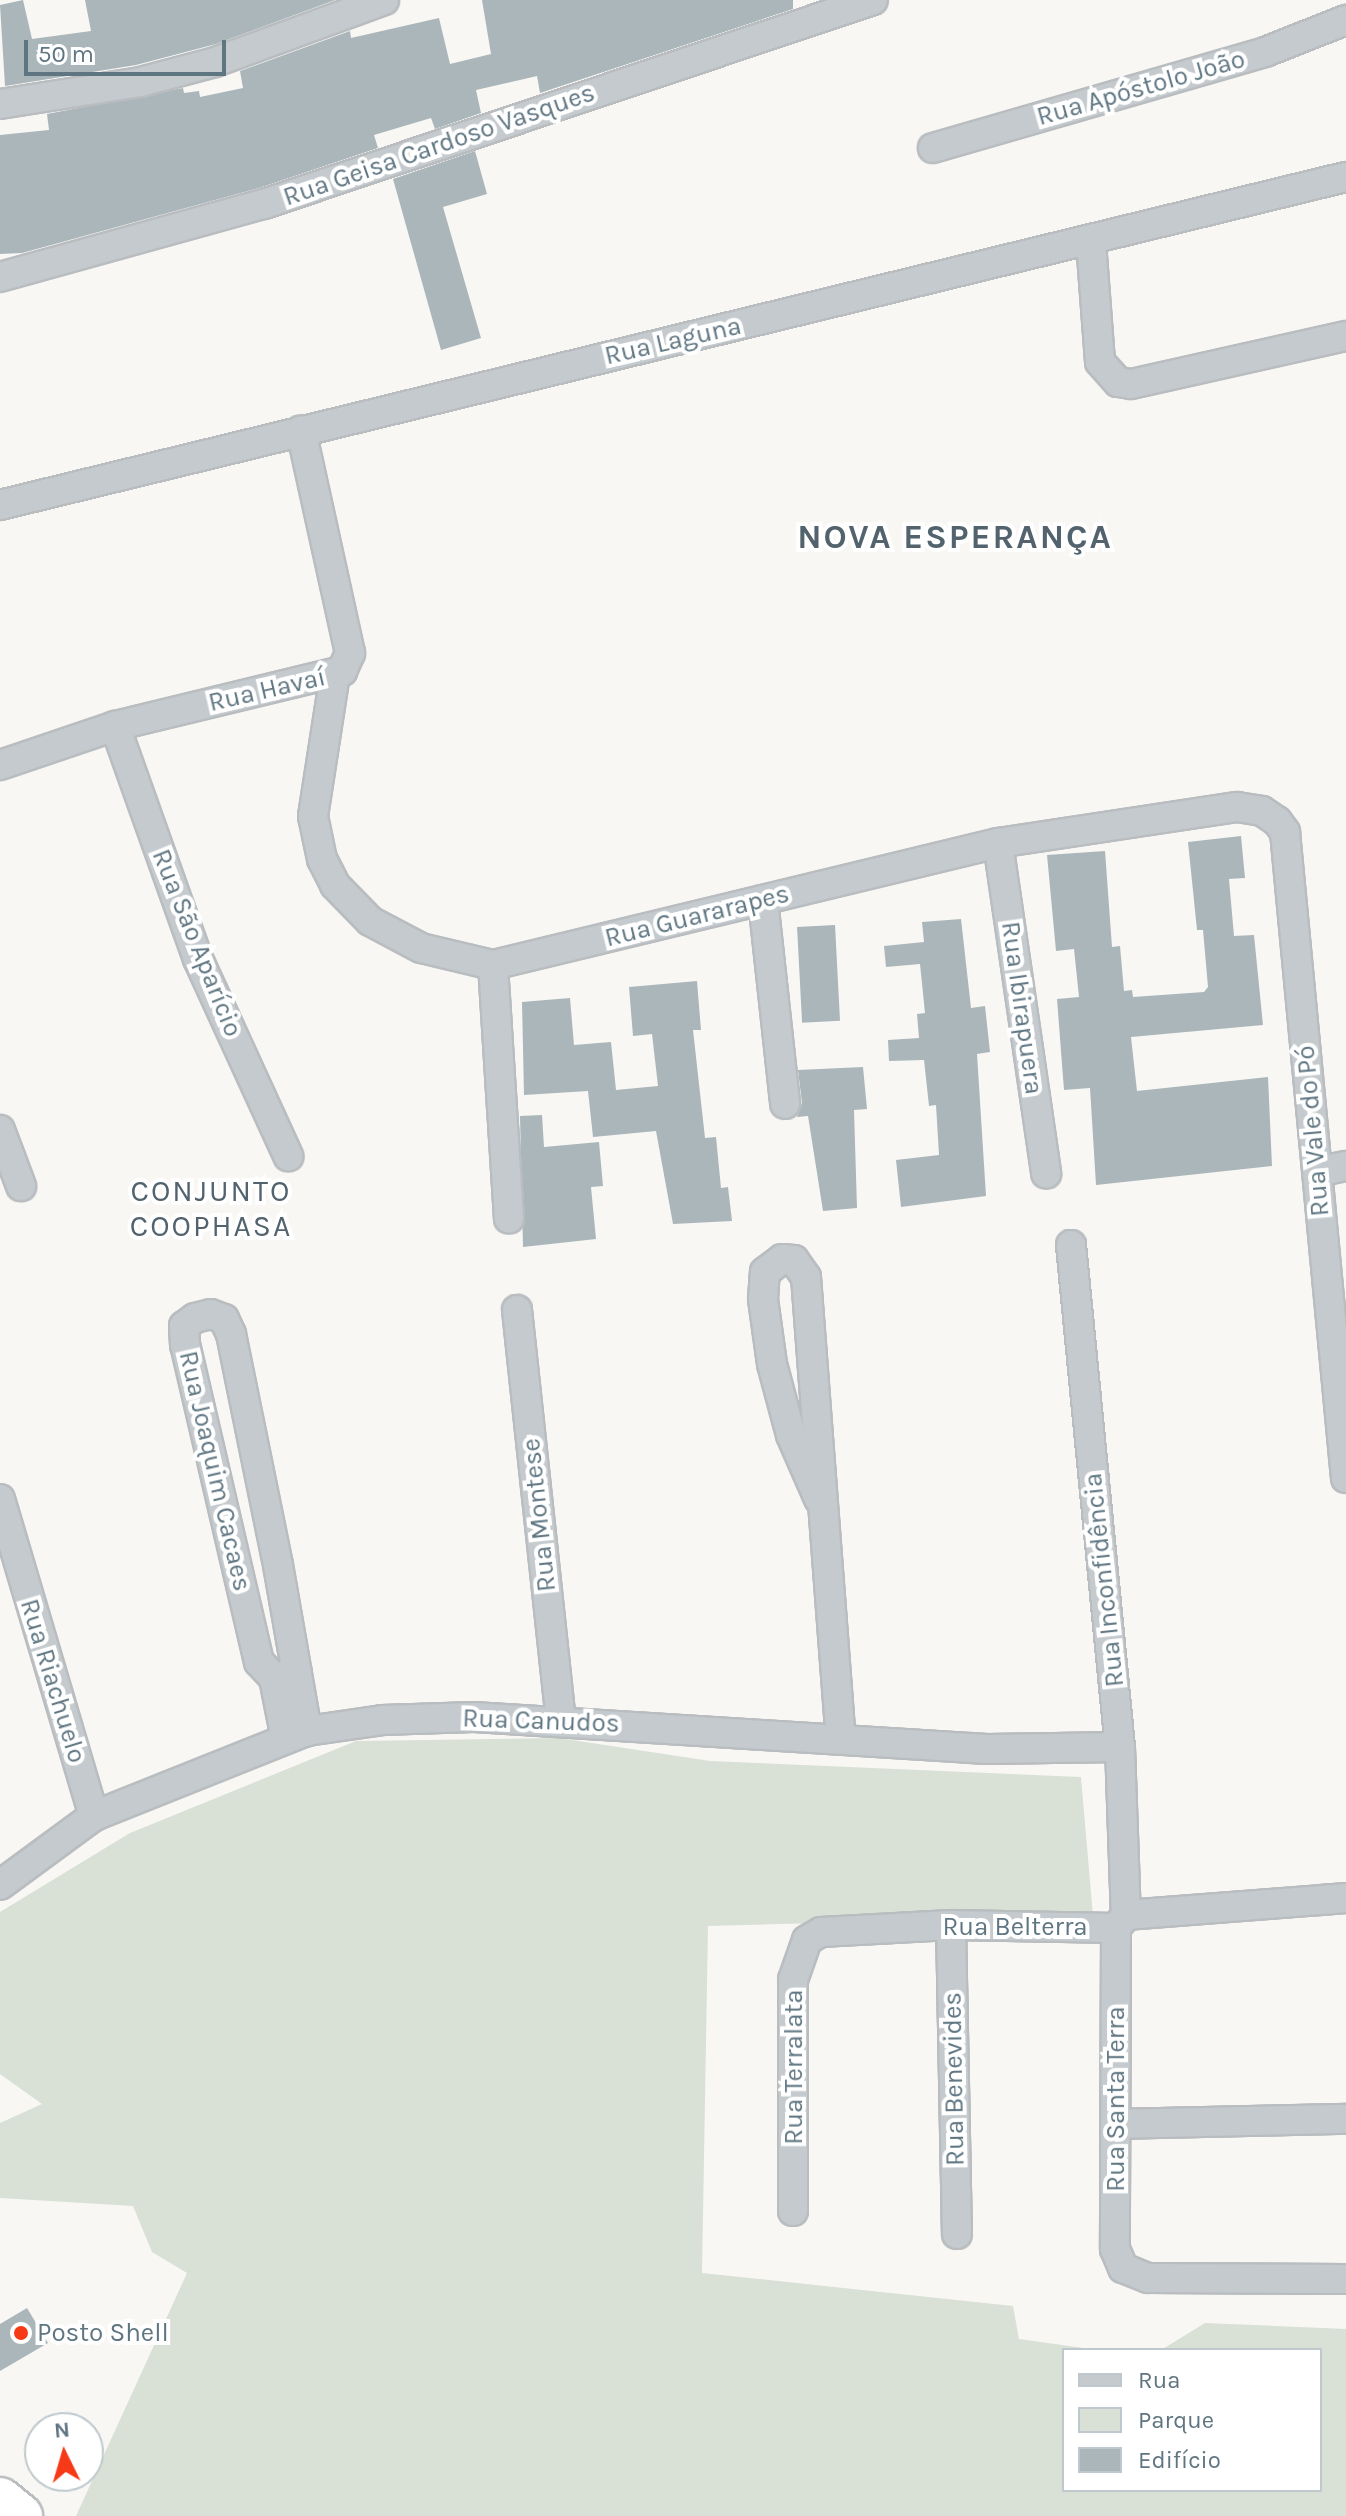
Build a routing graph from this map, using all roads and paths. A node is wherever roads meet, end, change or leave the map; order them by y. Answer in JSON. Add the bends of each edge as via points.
{"nodes":[{"id":1,"x":384,"y":0,"type":"edge"},
{"id":2,"x":873,"y":0,"type":"edge"},
{"id":3,"x":1346,"y":20,"type":"edge"},
{"id":4,"x":0,"y":104,"type":"edge"},
{"id":5,"x":933,"y":148,"type":"dead end"},
{"id":6,"x":1346,"y":177,"type":"edge"},
{"id":7,"x":1091,"y":242,"type":"junction"},
{"id":8,"x":0,"y":277,"type":"edge"},
{"id":9,"x":1346,"y":336,"type":"edge"},
{"id":10,"x":301,"y":430,"type":"junction"},
{"id":11,"x":0,"y":505,"type":"edge"},
{"id":12,"x":335,"y":674,"type":"junction"},
{"id":13,"x":115,"y":726,"type":"junction"},
{"id":14,"x":0,"y":765,"type":"edge"},
{"id":15,"x":1285,"y":832,"type":"joint"},
{"id":16,"x":998,"y":843,"type":"junction"},
{"id":17,"x":763,"y":900,"type":"junction"},
{"id":18,"x":493,"y":965,"type":"junction"},
{"id":19,"x":785,"y":1104,"type":"dead end"},
{"id":20,"x":0,"y":1130,"type":"edge"},
{"id":21,"x":288,"y":1156,"type":"dead end"},
{"id":22,"x":1346,"y":1166,"type":"edge"},
{"id":23,"x":1317,"y":1172,"type":"junction"},
{"id":24,"x":1046,"y":1174,"type":"dead end"},
{"id":25,"x":21,"y":1186,"type":"dead end"},
{"id":26,"x":509,"y":1218,"type":"dead end"},
{"id":27,"x":1071,"y":1245,"type":"dead end"},
{"id":28,"x":517,"y":1310,"type":"dead end"},
{"id":29,"x":1346,"y":1478,"type":"edge"},
{"id":30,"x":0,"y":1499,"type":"edge"},
{"id":31,"x":819,"y":1499,"type":"junction"},
{"id":32,"x":285,"y":1675,"type":"junction"},
{"id":33,"x":561,"y":1720,"type":"junction"},
{"id":34,"x":296,"y":1735,"type":"junction"},
{"id":35,"x":841,"y":1738,"type":"junction"},
{"id":36,"x":1120,"y":1747,"type":"junction"},
{"id":37,"x":94,"y":1816,"type":"junction"},
{"id":38,"x":0,"y":1885,"type":"edge"},
{"id":39,"x":1346,"y":1898,"type":"edge"},
{"id":40,"x":1121,"y":1921,"type":"junction"},
{"id":41,"x":951,"y":1925,"type":"junction"},
{"id":42,"x":821,"y":1932,"type":"joint"},
{"id":43,"x":1346,"y":2119,"type":"edge"},
{"id":44,"x":1117,"y":2124,"type":"junction"},
{"id":45,"x":793,"y":2211,"type":"dead end"},
{"id":46,"x":957,"y":2234,"type":"dead end"},
{"id":47,"x":1346,"y":2279,"type":"edge"},
{"id":48,"x":0,"y":2500,"type":"edge"},
{"id":49,"x":20,"y":2516,"type":"edge"}],
"edges":[{"from":1,"to":4,"type":"street","via":[[215,62],[140,82]]},
{"from":2,"to":8,"type":"street","name":"Rua Geisa Cardoso Vasques","via":[[264,204]]},
{"from":3,"to":5,"type":"street","name":"Rua Apóstolo João","via":[[1265,52]]},
{"from":6,"to":7,"type":"street","name":"Rua Laguna"},
{"from":7,"to":9,"type":"street","via":[[1100,362],[1118,382],[1131,384]]},
{"from":7,"to":10,"type":"street","name":"Rua Laguna"},
{"from":10,"to":11,"type":"street","name":"Rua Laguna"},
{"from":10,"to":12,"type":"street","name":"Rua Havaí","via":[[350,653]]},
{"from":12,"to":13,"type":"street","name":"Rua Havaí"},
{"from":12,"to":18,"type":"street","name":"Rua Guararapes","via":[[313,816],[322,859],[335,885],[370,921],[421,948]]},
{"from":13,"to":14,"type":"street","name":"Rua Havaí"},
{"from":13,"to":21,"type":"street","name":"Rua São Aparício","via":[[198,959]]},
{"from":15,"to":16,"type":"street","name":"Rua Guararapes","via":[[1262,811],[1237,807]]},
{"from":15,"to":23,"type":"street","name":"Rua Vale do Pó"},
{"from":16,"to":17,"type":"street","name":"Rua Guararapes"},
{"from":16,"to":24,"type":"street","name":"Rua Ibirapuera"},
{"from":17,"to":18,"type":"street","name":"Rua Guararapes"},
{"from":17,"to":19,"type":"street"},
{"from":18,"to":26,"type":"street"},
{"from":20,"to":25,"type":"street"},
{"from":22,"to":23,"type":"street"},
{"from":23,"to":29,"type":"street","name":"Rua Vale do Pó"},
{"from":27,"to":36,"type":"street","name":"Rua Inconfidência"},
{"from":28,"to":33,"type":"street","name":"Rua Montese"},
{"from":30,"to":37,"type":"street","name":"Rua Riachuelo"},
{"from":31,"to":31,"type":"street","via":[[806,1277],[794,1260],[782,1259],[765,1272],[763,1299],[772,1364],[791,1435]]},
{"from":31,"to":35,"type":"street"},
{"from":32,"to":32,"type":"street","name":"Rua Joaquim Cacaes","via":[[240,1367],[224,1319],[211,1314],[184,1326],[185,1345],[259,1662]]},
{"from":32,"to":34,"type":"street","name":"Rua Joaquim Cacaes"},
{"from":33,"to":34,"type":"street","name":"Rua Canudos","via":[[382,1720]]},
{"from":33,"to":35,"type":"street","name":"Rua Canudos"},
{"from":34,"to":37,"type":"street","name":"Rua Canudos"},
{"from":35,"to":36,"type":"street","name":"Rua Canudos","via":[[987,1749]]},
{"from":36,"to":40,"type":"street","name":"Rua Inconfidência"},
{"from":37,"to":38,"type":"street","name":"Rua Canudos"},
{"from":39,"to":40,"type":"street","name":"Rua Belterra"},
{"from":40,"to":41,"type":"street","name":"Rua Belterra"},
{"from":40,"to":44,"type":"street","name":"Rua Santa Terra"},
{"from":41,"to":42,"type":"street","name":"Rua Belterra"},
{"from":41,"to":46,"type":"street","name":"Rua Benevides"},
{"from":42,"to":45,"type":"street","name":"Rua Terralata","via":[[807,1940],[793,1980]]},
{"from":43,"to":44,"type":"street"},
{"from":44,"to":47,"type":"street","name":"Rua Santa Terra","via":[[1115,2249],[1123,2268],[1148,2278]]},
{"from":48,"to":49,"type":"highway"}]}
